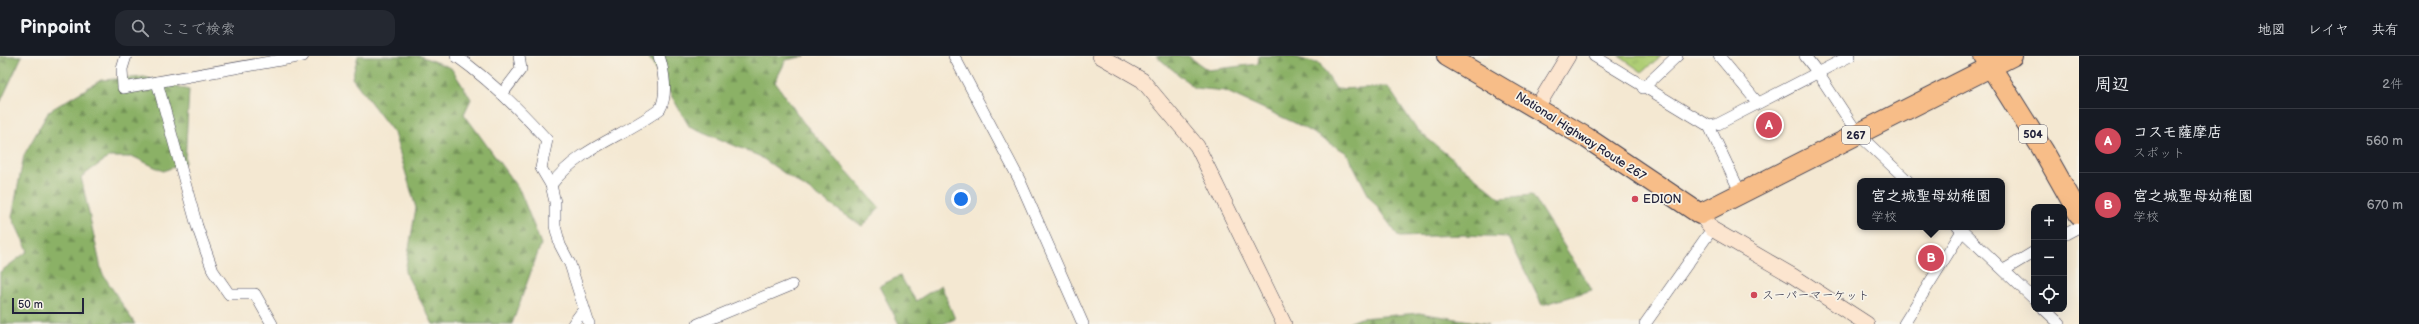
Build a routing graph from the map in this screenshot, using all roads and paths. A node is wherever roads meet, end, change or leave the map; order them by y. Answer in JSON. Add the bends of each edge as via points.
{"nodes":[{"id":1,"x":126,"y":56,"type":"edge"},
{"id":2,"x":303,"y":56,"type":"edge"},
{"id":3,"x":456,"y":56,"type":"edge"},
{"id":4,"x":519,"y":56,"type":"edge"},
{"id":5,"x":659,"y":56,"type":"edge"},
{"id":6,"x":954,"y":56,"type":"edge"},
{"id":7,"x":1100,"y":56,"type":"edge"},
{"id":8,"x":1447,"y":56,"type":"edge"},
{"id":9,"x":1568,"y":56,"type":"edge"},
{"id":10,"x":1594,"y":56,"type":"edge"},
{"id":11,"x":1677,"y":56,"type":"edge"},
{"id":12,"x":1719,"y":56,"type":"edge"},
{"id":13,"x":1804,"y":56,"type":"edge"},
{"id":14,"x":1850,"y":56,"type":"edge"},
{"id":15,"x":2012,"y":56,"type":"edge"},
{"id":16,"x":1987,"y":61,"type":"edge"},
{"id":17,"x":1818,"y":72,"type":"junction"},
{"id":18,"x":157,"y":82,"type":"junction"},
{"id":19,"x":1644,"y":88,"type":"junction"},
{"id":20,"x":502,"y":94,"type":"junction"},
{"id":21,"x":1758,"y":103,"type":"junction"},
{"id":22,"x":1537,"y":107,"type":"junction"},
{"id":23,"x":1709,"y":126,"type":"junction"},
{"id":24,"x":1858,"y":134,"type":"junction"},
{"id":25,"x":1905,"y":178,"type":"edge"},
{"id":26,"x":551,"y":184,"type":"junction"},
{"id":27,"x":1741,"y":194,"type":"junction"},
{"id":28,"x":1700,"y":214,"type":"junction"},
{"id":29,"x":2079,"y":214,"type":"edge"},
{"id":30,"x":2079,"y":227,"type":"edge"},
{"id":31,"x":1712,"y":229,"type":"junction"},
{"id":32,"x":1959,"y":230,"type":"edge"},
{"id":33,"x":1961,"y":230,"type":"edge"},
{"id":34,"x":2067,"y":233,"type":"edge"},
{"id":35,"x":2031,"y":254,"type":"edge"},
{"id":36,"x":2004,"y":270,"type":"junction"},
{"id":37,"x":792,"y":285,"type":"dead end"},
{"id":38,"x":2031,"y":296,"type":"edge"},
{"id":39,"x":584,"y":309,"type":"junction"},
{"id":40,"x":2047,"y":312,"type":"edge"},
{"id":41,"x":272,"y":324,"type":"edge"},
{"id":42,"x":573,"y":324,"type":"edge"},
{"id":43,"x":589,"y":324,"type":"edge"},
{"id":44,"x":698,"y":324,"type":"edge"},
{"id":45,"x":1083,"y":324,"type":"edge"},
{"id":46,"x":1284,"y":324,"type":"edge"},
{"id":47,"x":1645,"y":324,"type":"edge"},
{"id":48,"x":1868,"y":324,"type":"edge"},
{"id":49,"x":1904,"y":324,"type":"edge"},
{"id":50,"x":2060,"y":324,"type":"edge"}],
"edges":[{"from":1,"to":18,"type":"street","via":[[122,69],[123,88]]},
{"from":2,"to":18,"type":"street"},
{"from":3,"to":20,"type":"street"},
{"from":4,"to":20,"type":"street","via":[[521,68]]},
{"from":5,"to":26,"type":"street","via":[[664,103],[660,109],[622,134],[590,149],[564,168]]},
{"from":6,"to":45,"type":"street","via":[[1019,179]]},
{"from":7,"to":46,"type":"street","via":[[1142,80],[1196,146]]},
{"from":8,"to":22,"type":"highway","name":"National Highway Route 267"},
{"from":9,"to":22,"type":"street"},
{"from":10,"to":19,"type":"street"},
{"from":11,"to":19,"type":"street"},
{"from":12,"to":21,"type":"street"},
{"from":13,"to":17,"type":"street"},
{"from":14,"to":17,"type":"street"},
{"from":15,"to":16,"type":"highway","number":"267"},
{"from":16,"to":24,"type":"highway","number":"267"},
{"from":16,"to":29,"type":"highway","number":"504"},
{"from":17,"to":21,"type":"street"},
{"from":17,"to":24,"type":"street"},
{"from":18,"to":41,"type":"street","via":[[189,201],[213,271],[229,294],[255,294]]},
{"from":19,"to":23,"type":"street"},
{"from":20,"to":26,"type":"street","via":[[547,140],[541,168]]},
{"from":21,"to":23,"type":"street","via":[[1718,124]]},
{"from":22,"to":28,"type":"highway","name":"National Highway Route 267"},
{"from":23,"to":27,"type":"street"},
{"from":24,"to":25,"type":"street"},
{"from":24,"to":27,"type":"highway","number":"267"},
{"from":26,"to":39,"type":"street","via":[[555,202],[555,226],[560,245],[570,264]]},
{"from":27,"to":28,"type":"highway","number":"267"},
{"from":28,"to":31,"type":"street"},
{"from":30,"to":34,"type":"street"},
{"from":31,"to":47,"type":"street"},
{"from":31,"to":48,"type":"street"},
{"from":32,"to":49,"type":"street"},
{"from":33,"to":36,"type":"street"},
{"from":35,"to":36,"type":"street"},
{"from":36,"to":38,"type":"street"},
{"from":37,"to":44,"type":"street"},
{"from":39,"to":42,"type":"street"},
{"from":39,"to":43,"type":"street"},
{"from":40,"to":50,"type":"street"}]}
